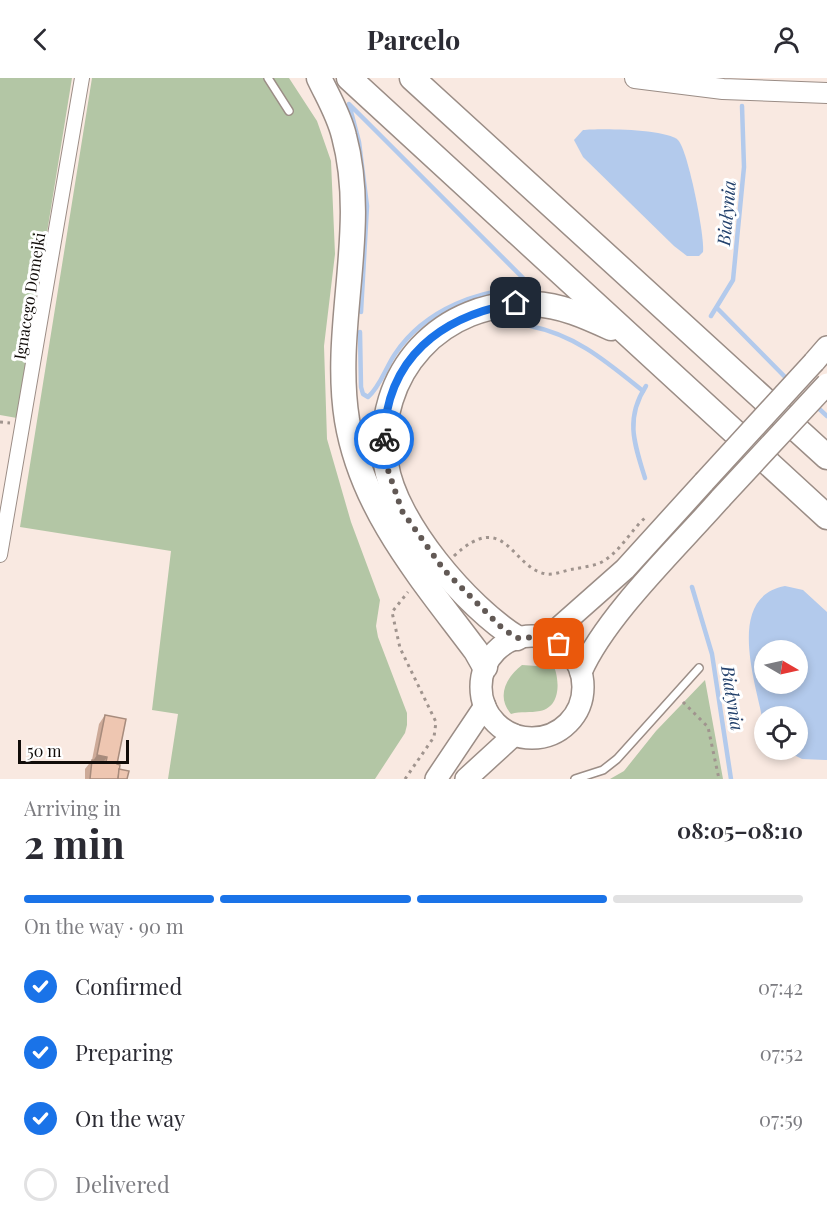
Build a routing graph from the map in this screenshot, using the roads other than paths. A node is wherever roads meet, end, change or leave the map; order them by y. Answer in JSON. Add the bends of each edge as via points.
{"nodes":[{"id":1,"x":82,"y":78,"type":"edge"},
{"id":2,"x":268,"y":78,"type":"edge"},
{"id":3,"x":319,"y":78,"type":"edge"},
{"id":4,"x":349,"y":78,"type":"edge"},
{"id":5,"x":412,"y":78,"type":"edge"},
{"id":6,"x":635,"y":78,"type":"edge"},
{"id":7,"x":827,"y":93,"type":"edge"},
{"id":8,"x":289,"y":111,"type":"dead end"},
{"id":9,"x":633,"y":338,"type":"junction"},
{"id":10,"x":821,"y":354,"type":"edge"},
{"id":11,"x":827,"y":384,"type":"edge"},
{"id":12,"x":826,"y":456,"type":"edge"},
{"id":13,"x":827,"y":517,"type":"edge"},
{"id":14,"x":0,"y":555,"type":"edge"},
{"id":15,"x":517,"y":638,"type":"junction"},
{"id":16,"x":547,"y":638,"type":"junction"},
{"id":17,"x":485,"y":667,"type":"junction"},
{"id":18,"x":699,"y":668,"type":"dead end"},
{"id":19,"x":581,"y":672,"type":"junction"},
{"id":20,"x":485,"y":706,"type":"junction"},
{"id":21,"x":514,"y":735,"type":"junction"},
{"id":22,"x":436,"y":779,"type":"edge"},
{"id":23,"x":466,"y":779,"type":"edge"},
{"id":24,"x":575,"y":779,"type":"edge"}],
"edges":[{"from":1,"to":14,"type":"street","name":"Ignacego Domejki"},
{"from":2,"to":8,"type":"lane"},
{"from":3,"to":17,"type":"highway","via":[[344,136],[352,175],[344,375],[347,421],[363,481],[397,546]]},
{"from":4,"to":9,"type":"highway"},
{"from":5,"to":12,"type":"highway"},
{"from":6,"to":7,"type":"main road","via":[[723,89]]},
{"from":9,"to":13,"type":"highway"},
{"from":9,"to":15,"type":"highway","via":[[581,314],[536,304],[490,308],[441,329],[420,348],[391,394],[385,418],[386,464],[402,511],[444,570],[478,606]]},
{"from":10,"to":16,"type":"main road","bridge":true,"via":[[624,568],[589,604]]},
{"from":11,"to":19,"type":"main road","bridge":true,"via":[[630,602],[591,652]]},
{"from":15,"to":16,"type":"main road"},
{"from":15,"to":17,"type":"main road","via":[[498,649]]},
{"from":16,"to":19,"type":"main road","via":[[568,651]]},
{"from":17,"to":20,"type":"main road","via":[[481,688]]},
{"from":18,"to":24,"type":"lane","via":[[617,759],[603,770]]},
{"from":19,"to":21,"type":"main road","via":[[582,700],[566,726],[539,738]]},
{"from":20,"to":21,"type":"main road","via":[[499,727]]},
{"from":20,"to":22,"type":"main road"},
{"from":21,"to":23,"type":"main road"}]}
